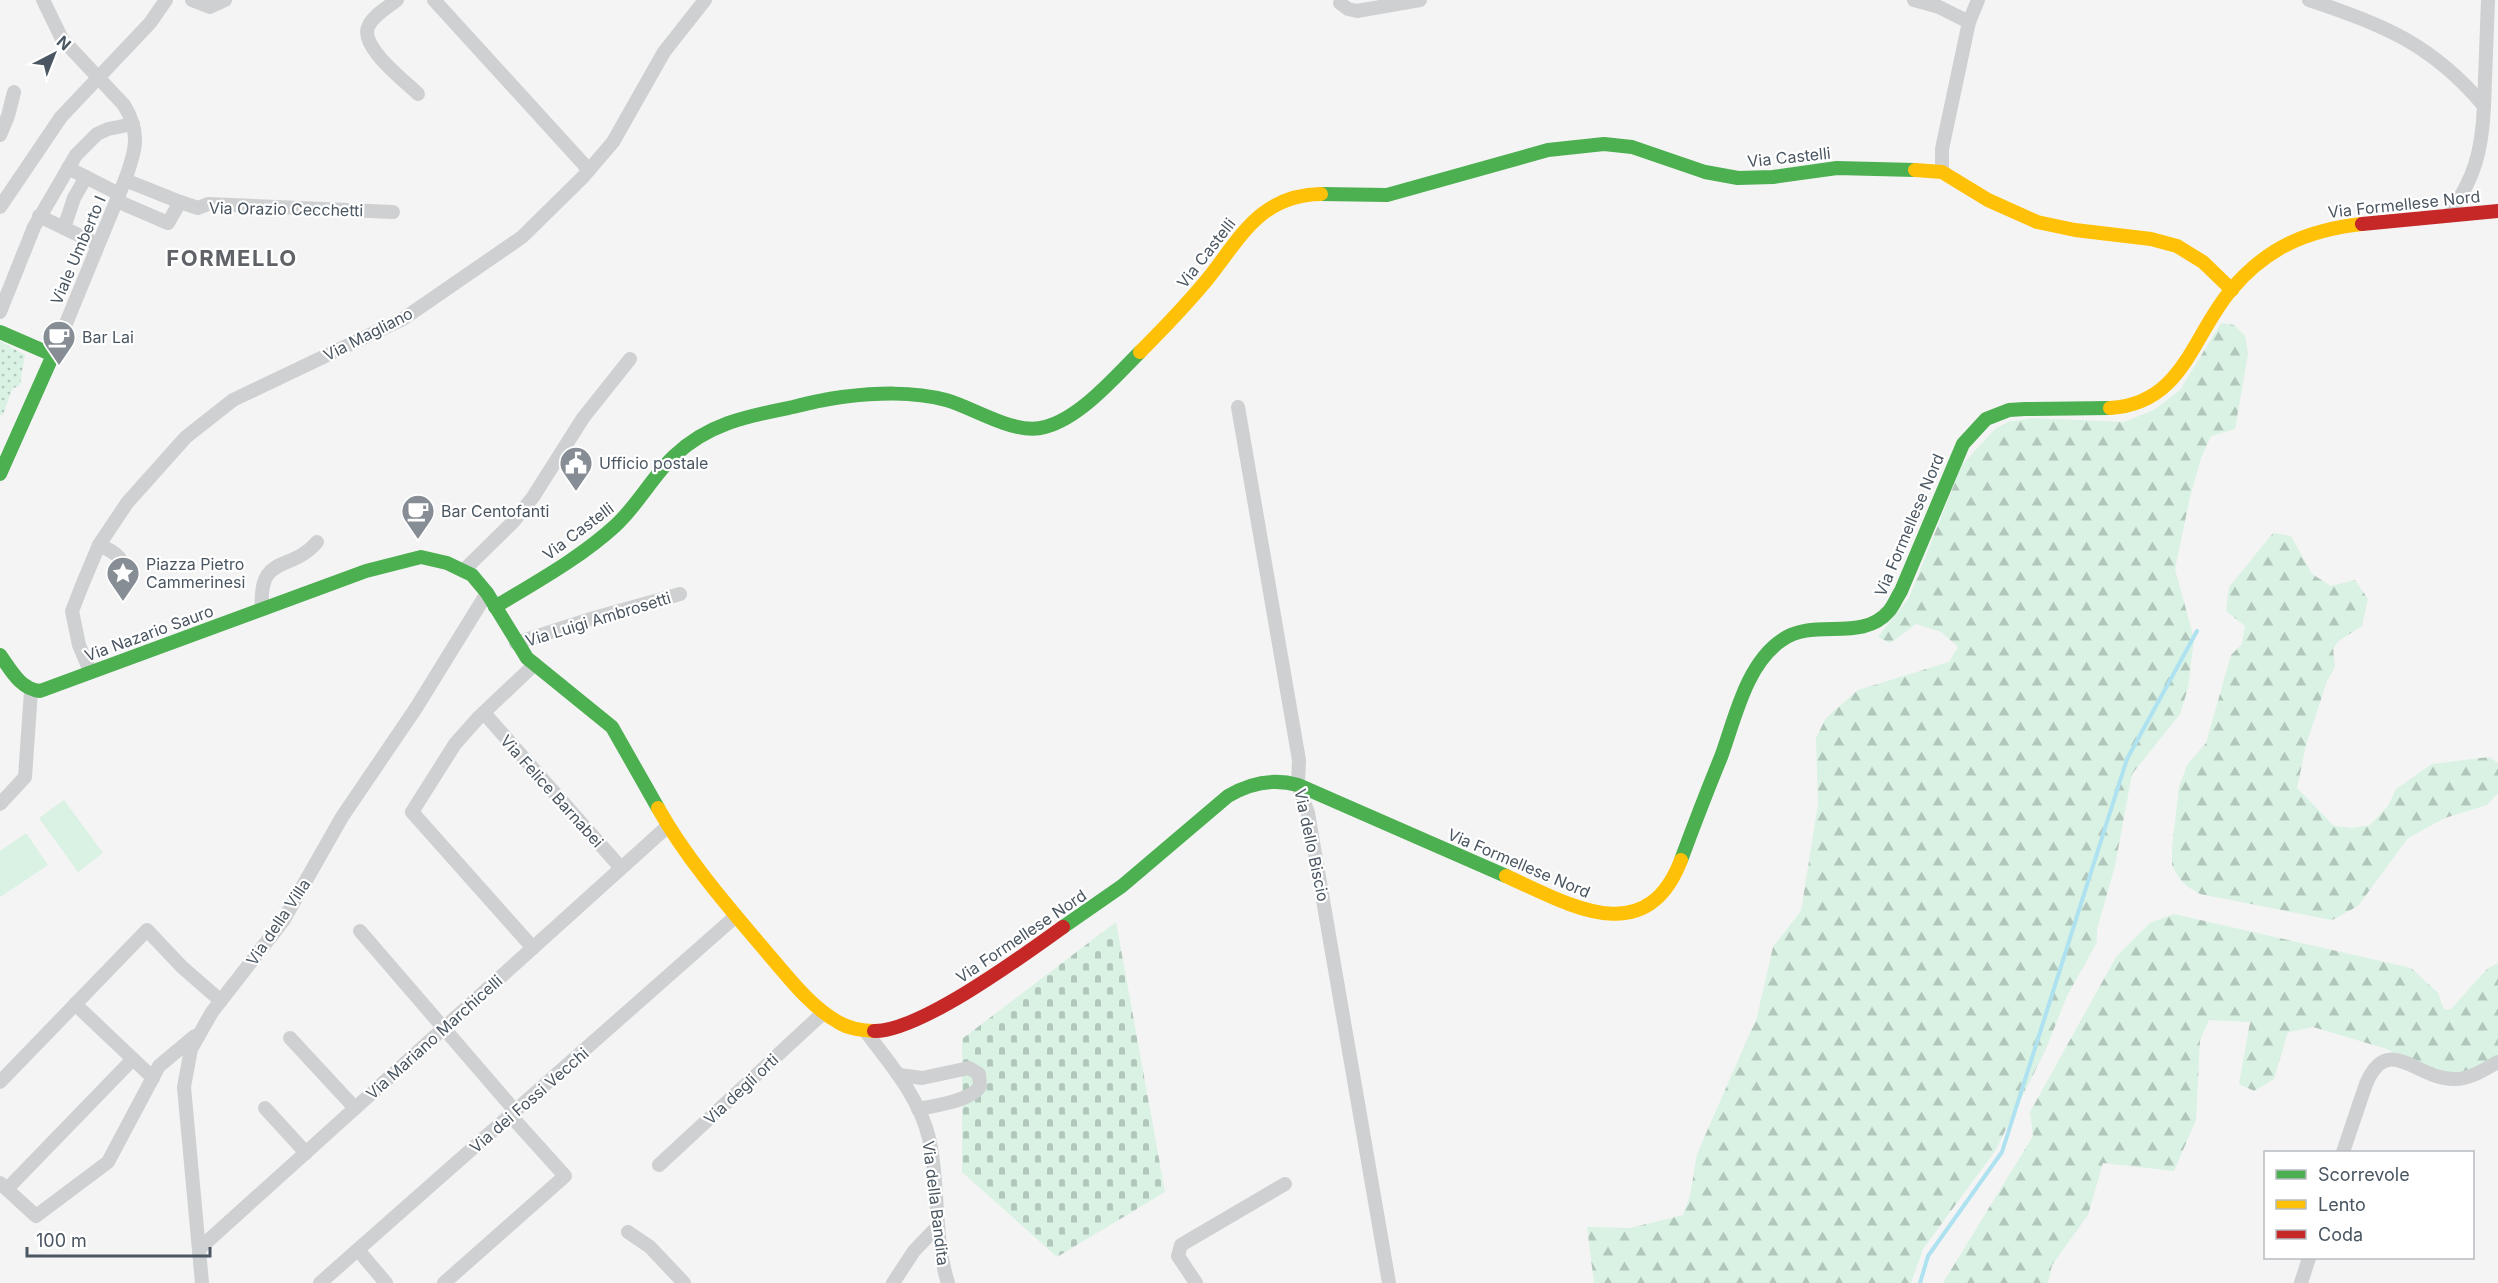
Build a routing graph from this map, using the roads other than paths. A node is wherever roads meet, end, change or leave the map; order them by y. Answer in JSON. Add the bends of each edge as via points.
{"nodes":[{"id":1,"x":43,"y":0,"type":"edge"},
{"id":2,"x":166,"y":0,"type":"edge"},
{"id":3,"x":192,"y":0,"type":"edge"},
{"id":4,"x":225,"y":0,"type":"edge"},
{"id":5,"x":397,"y":0,"type":"edge"},
{"id":6,"x":434,"y":0,"type":"edge"},
{"id":7,"x":705,"y":0,"type":"edge"},
{"id":8,"x":1420,"y":0,"type":"edge"},
{"id":9,"x":1914,"y":0,"type":"edge"},
{"id":10,"x":1978,"y":0,"type":"edge"},
{"id":11,"x":2309,"y":0,"type":"edge"},
{"id":12,"x":2488,"y":0,"type":"edge"},
{"id":13,"x":1340,"y":3,"type":"dead end"},
{"id":14,"x":1969,"y":22,"type":"junction"},
{"id":15,"x":99,"y":76,"type":"junction"},
{"id":16,"x":14,"y":92,"type":"dead end"},
{"id":17,"x":418,"y":94,"type":"dead end"},
{"id":18,"x":2484,"y":106,"type":"junction"},
{"id":19,"x":133,"y":124,"type":"junction"},
{"id":20,"x":0,"y":135,"type":"edge"},
{"id":21,"x":68,"y":168,"type":"junction"},
{"id":22,"x":589,"y":170,"type":"junction"},
{"id":23,"x":1941,"y":172,"type":"junction"},
{"id":24,"x":86,"y":177,"type":"junction"},
{"id":25,"x":125,"y":180,"type":"junction"},
{"id":26,"x":118,"y":197,"type":"junction"},
{"id":27,"x":180,"y":202,"type":"junction"},
{"id":28,"x":0,"y":207,"type":"edge"},
{"id":29,"x":2498,"y":211,"type":"edge"},
{"id":30,"x":393,"y":212,"type":"dead end"},
{"id":31,"x":2449,"y":215,"type":"junction"},
{"id":32,"x":39,"y":216,"type":"junction"},
{"id":33,"x":64,"y":228,"type":"junction"},
{"id":34,"x":97,"y":244,"type":"junction"},
{"id":35,"x":2232,"y":290,"type":"junction"},
{"id":36,"x":0,"y":312,"type":"edge"},
{"id":37,"x":0,"y":332,"type":"edge"},
{"id":38,"x":53,"y":355,"type":"junction"},
{"id":39,"x":630,"y":359,"type":"dead end"},
{"id":40,"x":1238,"y":407,"type":"dead end"},
{"id":41,"x":0,"y":474,"type":"edge"},
{"id":42,"x":317,"y":542,"type":"dead end"},
{"id":43,"x":99,"y":545,"type":"junction"},
{"id":44,"x":464,"y":570,"type":"junction"},
{"id":45,"x":125,"y":588,"type":"dead end"},
{"id":46,"x":487,"y":593,"type":"junction"},
{"id":47,"x":680,"y":594,"type":"dead end"},
{"id":48,"x":495,"y":607,"type":"junction"},
{"id":49,"x":262,"y":609,"type":"junction"},
{"id":50,"x":516,"y":643,"type":"junction"},
{"id":51,"x":0,"y":655,"type":"edge"},
{"id":52,"x":535,"y":664,"type":"junction"},
{"id":53,"x":90,"y":671,"type":"junction"},
{"id":54,"x":32,"y":691,"type":"junction"},
{"id":55,"x":484,"y":713,"type":"junction"},
{"id":56,"x":1298,"y":785,"type":"junction"},
{"id":57,"x":0,"y":804,"type":"edge"},
{"id":58,"x":668,"y":826,"type":"junction"},
{"id":59,"x":621,"y":868,"type":"junction"},
{"id":60,"x":736,"y":916,"type":"junction"},
{"id":61,"x":360,"y":932,"type":"dead end"},
{"id":62,"x":533,"y":948,"type":"junction"},
{"id":63,"x":221,"y":1001,"type":"junction"},
{"id":64,"x":75,"y":1004,"type":"junction"},
{"id":65,"x":823,"y":1013,"type":"junction"},
{"id":66,"x":203,"y":1029,"type":"junction"},
{"id":67,"x":444,"y":1029,"type":"junction"},
{"id":68,"x":866,"y":1032,"type":"junction"},
{"id":69,"x":290,"y":1038,"type":"dead end"},
{"id":70,"x":133,"y":1059,"type":"junction"},
{"id":71,"x":2498,"y":1062,"type":"edge"},
{"id":72,"x":899,"y":1075,"type":"junction"},
{"id":73,"x":153,"y":1078,"type":"junction"},
{"id":74,"x":0,"y":1082,"type":"edge"},
{"id":75,"x":265,"y":1108,"type":"dead end"},
{"id":76,"x":355,"y":1108,"type":"junction"},
{"id":77,"x":918,"y":1109,"type":"junction"},
{"id":78,"x":513,"y":1114,"type":"junction"},
{"id":79,"x":2343,"y":1151,"type":"edge"},
{"id":80,"x":306,"y":1153,"type":"junction"},
{"id":81,"x":658,"y":1164,"type":"dead end"},
{"id":82,"x":1285,"y":1184,"type":"dead end"},
{"id":83,"x":4,"y":1186,"type":"edge"},
{"id":84,"x":937,"y":1227,"type":"junction"},
{"id":85,"x":628,"y":1232,"type":"dead end"},
{"id":86,"x":200,"y":1248,"type":"junction"},
{"id":87,"x":358,"y":1250,"type":"junction"},
{"id":88,"x":2308,"y":1259,"type":"edge"},
{"id":89,"x":202,"y":1283,"type":"edge"},
{"id":90,"x":320,"y":1283,"type":"edge"},
{"id":91,"x":386,"y":1283,"type":"edge"},
{"id":92,"x":444,"y":1283,"type":"edge"},
{"id":93,"x":684,"y":1283,"type":"edge"},
{"id":94,"x":893,"y":1283,"type":"edge"},
{"id":95,"x":948,"y":1283,"type":"edge"},
{"id":96,"x":1196,"y":1283,"type":"edge"},
{"id":97,"x":1389,"y":1283,"type":"edge"},
{"id":98,"x":2301,"y":1283,"type":"edge"}],
"edges":[{"from":1,"to":15,"type":"street","name":"Viale Umberto I","via":[[62,39]]},
{"from":2,"to":15,"type":"street","via":[[150,23]]},
{"from":3,"to":4,"type":"street","via":[[210,7]]},
{"from":5,"to":17,"type":"street","via":[[371,22],[366,34],[374,51]]},
{"from":6,"to":22,"type":"street"},
{"from":7,"to":22,"type":"street","name":"Via Magliano","via":[[672,41],[620,132]]},
{"from":8,"to":13,"type":"street","via":[[1357,11]]},
{"from":9,"to":14,"type":"street","via":[[1946,9]]},
{"from":10,"to":14,"type":"street"},
{"from":11,"to":18,"type":"street","via":[[2403,36],[2428,52]]},
{"from":12,"to":18,"type":"street"},
{"from":14,"to":23,"type":"street","via":[[1942,149]]},
{"from":15,"to":19,"type":"street","name":"Viale Umberto I","via":[[124,105]]},
{"from":15,"to":28,"type":"street","via":[[50,131]]},
{"from":16,"to":20,"type":"street"},
{"from":18,"to":31,"type":"street","via":[[2474,171]]},
{"from":19,"to":21,"type":"street","via":[[97,134]]},
{"from":19,"to":25,"type":"street","name":"Viale Umberto I","via":[[136,151]]},
{"from":21,"to":24,"type":"street"},
{"from":21,"to":32,"type":"street"},
{"from":22,"to":43,"type":"street","name":"Via Magliano","via":[[522,237],[403,319],[233,400],[186,436],[127,503]]},
{"from":23,"to":35,"type":"street","name":"Via Castelli","via":[[1980,196],[2037,222],[2177,246],[2203,262]]},
{"from":23,"to":48,"type":"street","name":"Via Castelli","via":[[1838,168],[1738,178],[1701,171],[1632,147],[1604,144],[1548,150],[1387,195],[1327,193],[1291,199],[1271,207],[1250,223],[1196,292],[1141,352],[1083,406],[1056,423],[1041,429],[1024,429],[936,398],[885,393],[825,399],[735,418],[706,432],[675,455],[615,526]]},
{"from":24,"to":26,"type":"street"},
{"from":24,"to":33,"type":"street"},
{"from":25,"to":26,"type":"street","name":"Viale Umberto I"},
{"from":25,"to":27,"type":"street","name":"Via Orazio Cecchetti"},
{"from":26,"to":27,"type":"street","via":[[168,223]]},
{"from":26,"to":34,"type":"street","name":"Viale Umberto I"},
{"from":27,"to":30,"type":"street","name":"Via Orazio Cecchetti","via":[[198,208],[207,204]]},
{"from":29,"to":31,"type":"street","name":"Via Formellese Nord"},
{"from":31,"to":35,"type":"street","name":"Via Formellese Nord","via":[[2310,233],[2285,243],[2262,259]]},
{"from":32,"to":33,"type":"street"},
{"from":32,"to":36,"type":"street"},
{"from":33,"to":34,"type":"street"},
{"from":34,"to":38,"type":"street","name":"Viale Umberto I"},
{"from":35,"to":56,"type":"street","name":"Via Formellese Nord","via":[[2179,372],[2153,396],[2120,407],[2004,411],[1986,419],[1971,433],[1956,456],[1901,591],[1888,613],[1865,627],[1795,633],[1780,641],[1765,657],[1744,695],[1675,874],[1658,897],[1638,910],[1608,915],[1571,904]]},
{"from":37,"to":38,"type":"street"},
{"from":38,"to":41,"type":"street","name":"Viale Umberto I"},
{"from":39,"to":44,"type":"street","via":[[583,418],[527,506]]},
{"from":40,"to":56,"type":"street","name":"Via dello Biscio","via":[[1298,753]]},
{"from":42,"to":49,"type":"street","via":[[310,551],[270,570],[263,586]]},
{"from":43,"to":45,"type":"street","via":[[120,556]]},
{"from":43,"to":53,"type":"street","name":"Via Magliano","via":[[72,611],[79,645]]},
{"from":44,"to":46,"type":"street","name":"Via Nazario Sauro"},
{"from":44,"to":49,"type":"street","name":"Via Nazario Sauro","via":[[422,557],[366,571]]},
{"from":46,"to":48,"type":"street","name":"Via Formellese Nord"},
{"from":46,"to":63,"type":"street","name":"Via della Villa","via":[[342,817],[283,921]]},
{"from":47,"to":50,"type":"street","name":"Via Luigi Ambrosetti"},
{"from":48,"to":50,"type":"street","name":"Via Formellese Nord"},
{"from":49,"to":53,"type":"street","name":"Via Nazario Sauro"},
{"from":50,"to":52,"type":"street","name":"Via Formellese Nord"},
{"from":51,"to":54,"type":"street"},
{"from":52,"to":55,"type":"street"},
{"from":52,"to":58,"type":"street","name":"Via Formellese Nord","via":[[612,727]]},
{"from":53,"to":54,"type":"street","name":"Via Nazario Sauro","via":[[50,688]]},
{"from":54,"to":57,"type":"street","via":[[25,777]]},
{"from":55,"to":59,"type":"street","name":"Via Felice Barnabei"},
{"from":55,"to":62,"type":"street","via":[[455,744],[412,812]]},
{"from":56,"to":68,"type":"street","name":"Via Formellese Nord","via":[[1272,781],[1238,790],[1122,886],[1020,958],[920,1019],[888,1030]]},
{"from":56,"to":97,"type":"street","name":"Via dello Biscio","via":[[1308,813]]},
{"from":58,"to":59,"type":"street","name":"Via Mariano Marchicelli"},
{"from":58,"to":60,"type":"street","name":"Via Formellese Nord"},
{"from":59,"to":62,"type":"street","name":"Via Mariano Marchicelli"},
{"from":60,"to":65,"type":"street","name":"Via Formellese Nord"},
{"from":60,"to":78,"type":"street","name":"Via dei Fossi Vecchi"},
{"from":61,"to":67,"type":"street"},
{"from":62,"to":67,"type":"street","name":"Via Mariano Marchicelli"},
{"from":63,"to":64,"type":"street","via":[[147,930]]},
{"from":63,"to":66,"type":"street","name":"Via della Villa"},
{"from":64,"to":70,"type":"street"},
{"from":64,"to":74,"type":"street"},
{"from":65,"to":68,"type":"street","name":"Via Formellese Nord","via":[[844,1026]]},
{"from":65,"to":81,"type":"street","name":"Via degli orti"},
{"from":66,"to":73,"type":"street","via":[[159,1066]]},
{"from":66,"to":86,"type":"street","name":"Via della Villa","via":[[191,1049],[184,1087]]},
{"from":67,"to":76,"type":"street","name":"Via Mariano Marchicelli"},
{"from":67,"to":78,"type":"street"},
{"from":68,"to":72,"type":"street","name":"Via della Bandita"},
{"from":69,"to":76,"type":"street"},
{"from":70,"to":73,"type":"street"},
{"from":70,"to":83,"type":"street"},
{"from":71,"to":79,"type":"street","via":[[2472,1076],[2454,1080],[2433,1076],[2395,1059],[2381,1061],[2366,1084]]},
{"from":72,"to":77,"type":"street","name":"Via della Bandita"},
{"from":72,"to":77,"type":"street","via":[[922,1078],[969,1068],[979,1074],[980,1086],[975,1094]]},
{"from":73,"to":83,"type":"street","via":[[108,1162],[36,1216]]},
{"from":75,"to":80,"type":"street"},
{"from":76,"to":80,"type":"street","name":"Via Mariano Marchicelli"},
{"from":77,"to":84,"type":"street","name":"Via della Bandita","via":[[930,1148]]},
{"from":78,"to":87,"type":"street","name":"Via dei Fossi Vecchi"},
{"from":78,"to":92,"type":"street","via":[[565,1176]]},
{"from":80,"to":86,"type":"street","name":"Via Mariano Marchicelli"},
{"from":82,"to":96,"type":"street","via":[[1181,1245],[1178,1256]]},
{"from":84,"to":94,"type":"street","via":[[914,1251]]},
{"from":84,"to":95,"type":"street","name":"Via della Bandita"},
{"from":85,"to":93,"type":"street","via":[[646,1244]]},
{"from":86,"to":89,"type":"street","name":"Via della Villa"},
{"from":87,"to":90,"type":"street","name":"Via dei Fossi Vecchi"},
{"from":87,"to":91,"type":"street"},
{"from":88,"to":98,"type":"street"}]}
